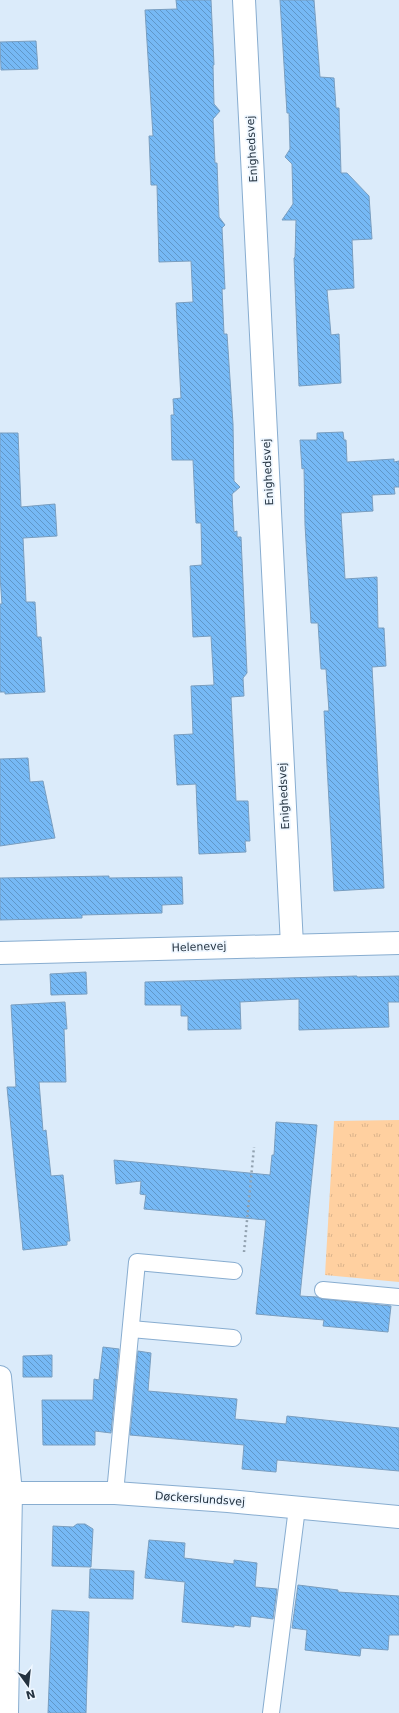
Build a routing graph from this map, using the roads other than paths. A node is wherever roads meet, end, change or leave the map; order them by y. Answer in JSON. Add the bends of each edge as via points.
{"nodes":[{"id":1,"x":244,"y":0,"type":"edge"},
{"id":2,"x":399,"y":943,"type":"edge"},
{"id":3,"x":292,"y":945,"type":"junction"},
{"id":4,"x":0,"y":953,"type":"edge"},
{"id":5,"x":234,"y":1271,"type":"dead end"},
{"id":6,"x":323,"y":1290,"type":"dead end"},
{"id":7,"x":399,"y":1297,"type":"edge"},
{"id":8,"x":131,"y":1329,"type":"junction"},
{"id":9,"x":233,"y":1338,"type":"dead end"},
{"id":10,"x":0,"y":1377,"type":"edge"},
{"id":11,"x":6,"y":1493,"type":"edge"},
{"id":12,"x":115,"y":1493,"type":"junction"},
{"id":13,"x":298,"y":1508,"type":"junction"},
{"id":14,"x":399,"y":1518,"type":"edge"},
{"id":15,"x":6,"y":1713,"type":"edge"},
{"id":16,"x":271,"y":1713,"type":"edge"}],
"edges":[{"from":1,"to":3,"type":"street","name":"Enighedsvej"},
{"from":2,"to":3,"type":"street","name":"Helenevej"},
{"from":3,"to":4,"type":"street","name":"Helenevej"},
{"from":5,"to":8,"type":"lane","via":[[137,1262]]},
{"from":6,"to":7,"type":"lane"},
{"from":8,"to":9,"type":"lane"},
{"from":8,"to":12,"type":"lane"},
{"from":10,"to":11,"type":"street"},
{"from":11,"to":12,"type":"street","name":"Døckerslundsvej"},
{"from":11,"to":15,"type":"street"},
{"from":12,"to":13,"type":"street","name":"Døckerslundsvej"},
{"from":13,"to":14,"type":"street","name":"Døckerslundsvej"},
{"from":13,"to":16,"type":"lane"}]}
